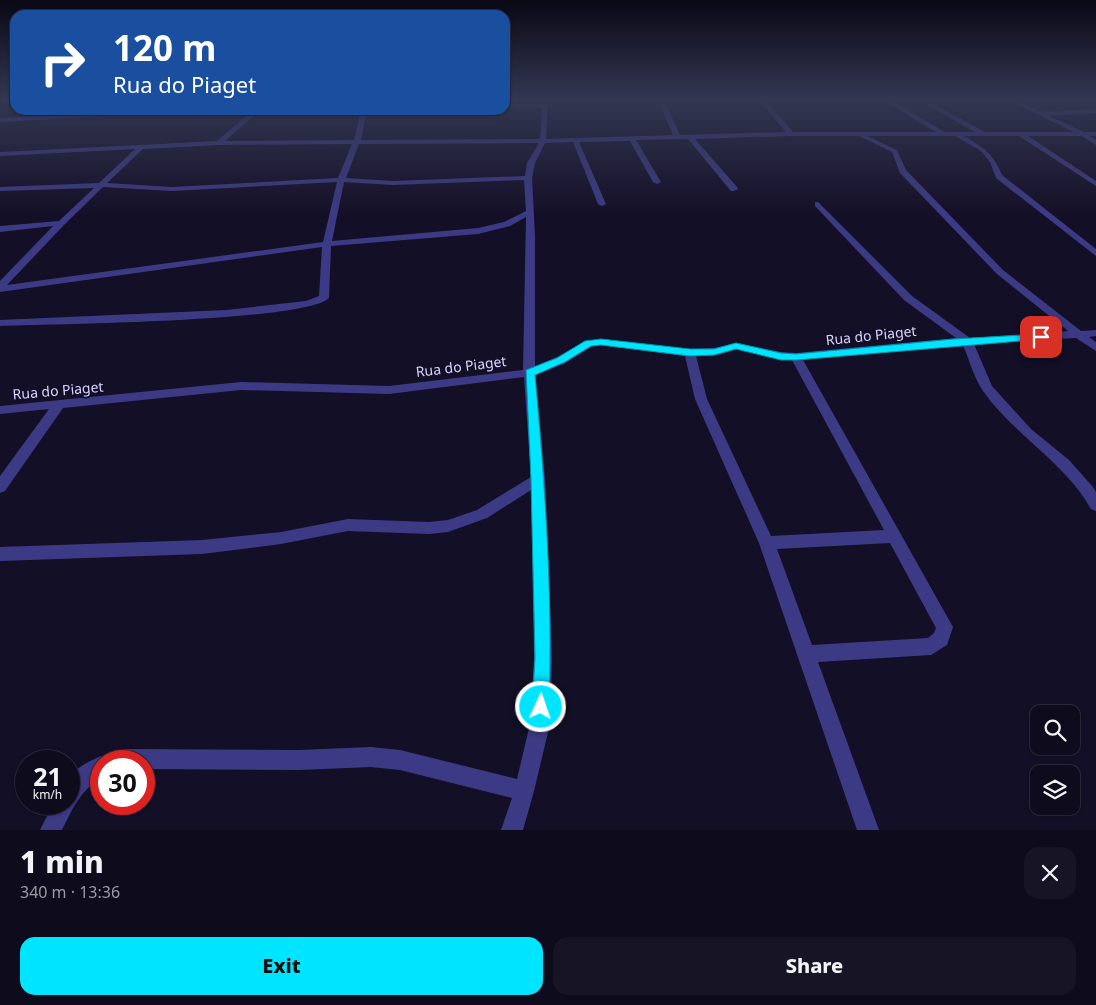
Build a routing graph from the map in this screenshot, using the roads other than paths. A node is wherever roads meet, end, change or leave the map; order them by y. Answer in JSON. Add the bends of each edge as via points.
{"nodes":[{"id":1,"x":632,"y":138,"type":"edge"},
{"id":2,"x":224,"y":139,"type":"edge"},
{"id":3,"x":611,"y":139,"type":"edge"},
{"id":4,"x":691,"y":139,"type":"edge"},
{"id":5,"x":882,"y":139,"type":"edge"},
{"id":6,"x":882,"y":139,"type":"edge"},
{"id":7,"x":922,"y":139,"type":"edge"},
{"id":8,"x":965,"y":139,"type":"edge"},
{"id":9,"x":1029,"y":139,"type":"edge"},
{"id":10,"x":575,"y":140,"type":"junction"},
{"id":11,"x":356,"y":141,"type":"junction"},
{"id":12,"x":543,"y":141,"type":"junction"},
{"id":13,"x":219,"y":143,"type":"junction"},
{"id":14,"x":902,"y":143,"type":"junction"},
{"id":15,"x":140,"y":148,"type":"junction"},
{"id":16,"x":0,"y":154,"type":"edge"},
{"id":17,"x":528,"y":178,"type":"junction"},
{"id":18,"x":341,"y":180,"type":"junction"},
{"id":19,"x":658,"y":182,"type":"dead end"},
{"id":20,"x":1096,"y":184,"type":"edge"},
{"id":21,"x":101,"y":185,"type":"junction"},
{"id":22,"x":734,"y":188,"type":"dead end"},
{"id":23,"x":0,"y":189,"type":"edge"},
{"id":24,"x":602,"y":204,"type":"dead end"},
{"id":25,"x":818,"y":204,"type":"dead end"},
{"id":26,"x":530,"y":212,"type":"junction"},
{"id":27,"x":61,"y":223,"type":"junction"},
{"id":28,"x":0,"y":229,"type":"edge"},
{"id":29,"x":327,"y":244,"type":"junction"},
{"id":30,"x":1096,"y":253,"type":"edge"},
{"id":31,"x":0,"y":288,"type":"edge"},
{"id":32,"x":0,"y":323,"type":"edge"},
{"id":33,"x":1096,"y":332,"type":"edge"},
{"id":34,"x":1081,"y":334,"type":"junction"},
{"id":35,"x":967,"y":341,"type":"junction"},
{"id":36,"x":1096,"y":348,"type":"edge"},
{"id":37,"x":690,"y":352,"type":"junction"},
{"id":38,"x":796,"y":357,"type":"junction"},
{"id":39,"x":529,"y":373,"type":"junction"},
{"id":40,"x":58,"y":406,"type":"junction"},
{"id":41,"x":0,"y":410,"type":"edge"},
{"id":42,"x":538,"y":480,"type":"junction"},
{"id":43,"x":0,"y":487,"type":"edge"},
{"id":44,"x":1096,"y":505,"type":"edge"},
{"id":45,"x":895,"y":536,"type":"junction"},
{"id":46,"x":767,"y":543,"type":"junction"},
{"id":47,"x":0,"y":554,"type":"edge"},
{"id":48,"x":806,"y":654,"type":"junction"},
{"id":49,"x":155,"y":759,"type":"edge"},
{"id":50,"x":524,"y":791,"type":"junction"},
{"id":51,"x":58,"y":815,"type":"edge"},
{"id":52,"x":51,"y":830,"type":"edge"},
{"id":53,"x":512,"y":830,"type":"edge"},
{"id":54,"x":868,"y":830,"type":"edge"}],
"edges":[{"from":1,"to":19,"type":"street"},
{"from":2,"to":13,"type":"street"},
{"from":3,"to":10,"type":"street"},
{"from":4,"to":22,"type":"street"},
{"from":5,"to":14,"type":"street"},
{"from":6,"to":14,"type":"street"},
{"from":7,"to":14,"type":"street"},
{"from":8,"to":30,"type":"street","via":[[983,150],[1000,176]]},
{"from":9,"to":20,"type":"street"},
{"from":10,"to":12,"type":"street"},
{"from":10,"to":24,"type":"street"},
{"from":11,"to":12,"type":"street"},
{"from":11,"to":13,"type":"street"},
{"from":11,"to":18,"type":"street"},
{"from":12,"to":17,"type":"street","via":[[531,163]]},
{"from":13,"to":15,"type":"street"},
{"from":14,"to":34,"type":"street","via":[[904,171],[1000,272]]},
{"from":15,"to":16,"type":"street"},
{"from":15,"to":21,"type":"street"},
{"from":17,"to":18,"type":"street","via":[[392,183]]},
{"from":17,"to":26,"type":"street"},
{"from":18,"to":21,"type":"street","via":[[172,189]]},
{"from":18,"to":29,"type":"street"},
{"from":21,"to":23,"type":"street"},
{"from":21,"to":27,"type":"street"},
{"from":25,"to":35,"type":"street","via":[[908,298]]},
{"from":26,"to":29,"type":"street","via":[[507,224],[478,231]]},
{"from":26,"to":39,"type":"street"},
{"from":27,"to":28,"type":"street"},
{"from":27,"to":31,"type":"street"},
{"from":29,"to":31,"type":"street"},
{"from":29,"to":32,"type":"street","via":[[324,298],[312,305],[196,316]]},
{"from":33,"to":34,"type":"street","name":"Rua do Piaget"},
{"from":34,"to":35,"type":"street","name":"Rua do Piaget"},
{"from":34,"to":36,"type":"street"},
{"from":35,"to":38,"type":"street","name":"Rua do Piaget"},
{"from":35,"to":44,"type":"street","via":[[987,388],[1026,432],[1064,464]]},
{"from":37,"to":38,"type":"street","name":"Rua do Piaget","via":[[714,352],[736,346]]},
{"from":37,"to":39,"type":"street","name":"Rua do Piaget","via":[[601,342],[588,344]]},
{"from":37,"to":46,"type":"street","via":[[701,399]]},
{"from":38,"to":45,"type":"street"},
{"from":39,"to":40,"type":"street","name":"Rua do Piaget","via":[[389,390],[240,386]]},
{"from":39,"to":42,"type":"street"},
{"from":40,"to":41,"type":"street","name":"Rua do Piaget"},
{"from":40,"to":43,"type":"street"},
{"from":42,"to":47,"type":"street","via":[[482,514],[448,526],[348,525],[281,538],[202,547]]},
{"from":42,"to":50,"type":"street","via":[[540,724]]},
{"from":45,"to":46,"type":"street"},
{"from":45,"to":48,"type":"street","via":[[939,612],[945,627],[941,639],[931,646]]},
{"from":46,"to":48,"type":"street"},
{"from":48,"to":54,"type":"street"},
{"from":49,"to":50,"type":"street","via":[[371,757],[400,760]]},
{"from":50,"to":53,"type":"street"},
{"from":51,"to":52,"type":"street"}]}
